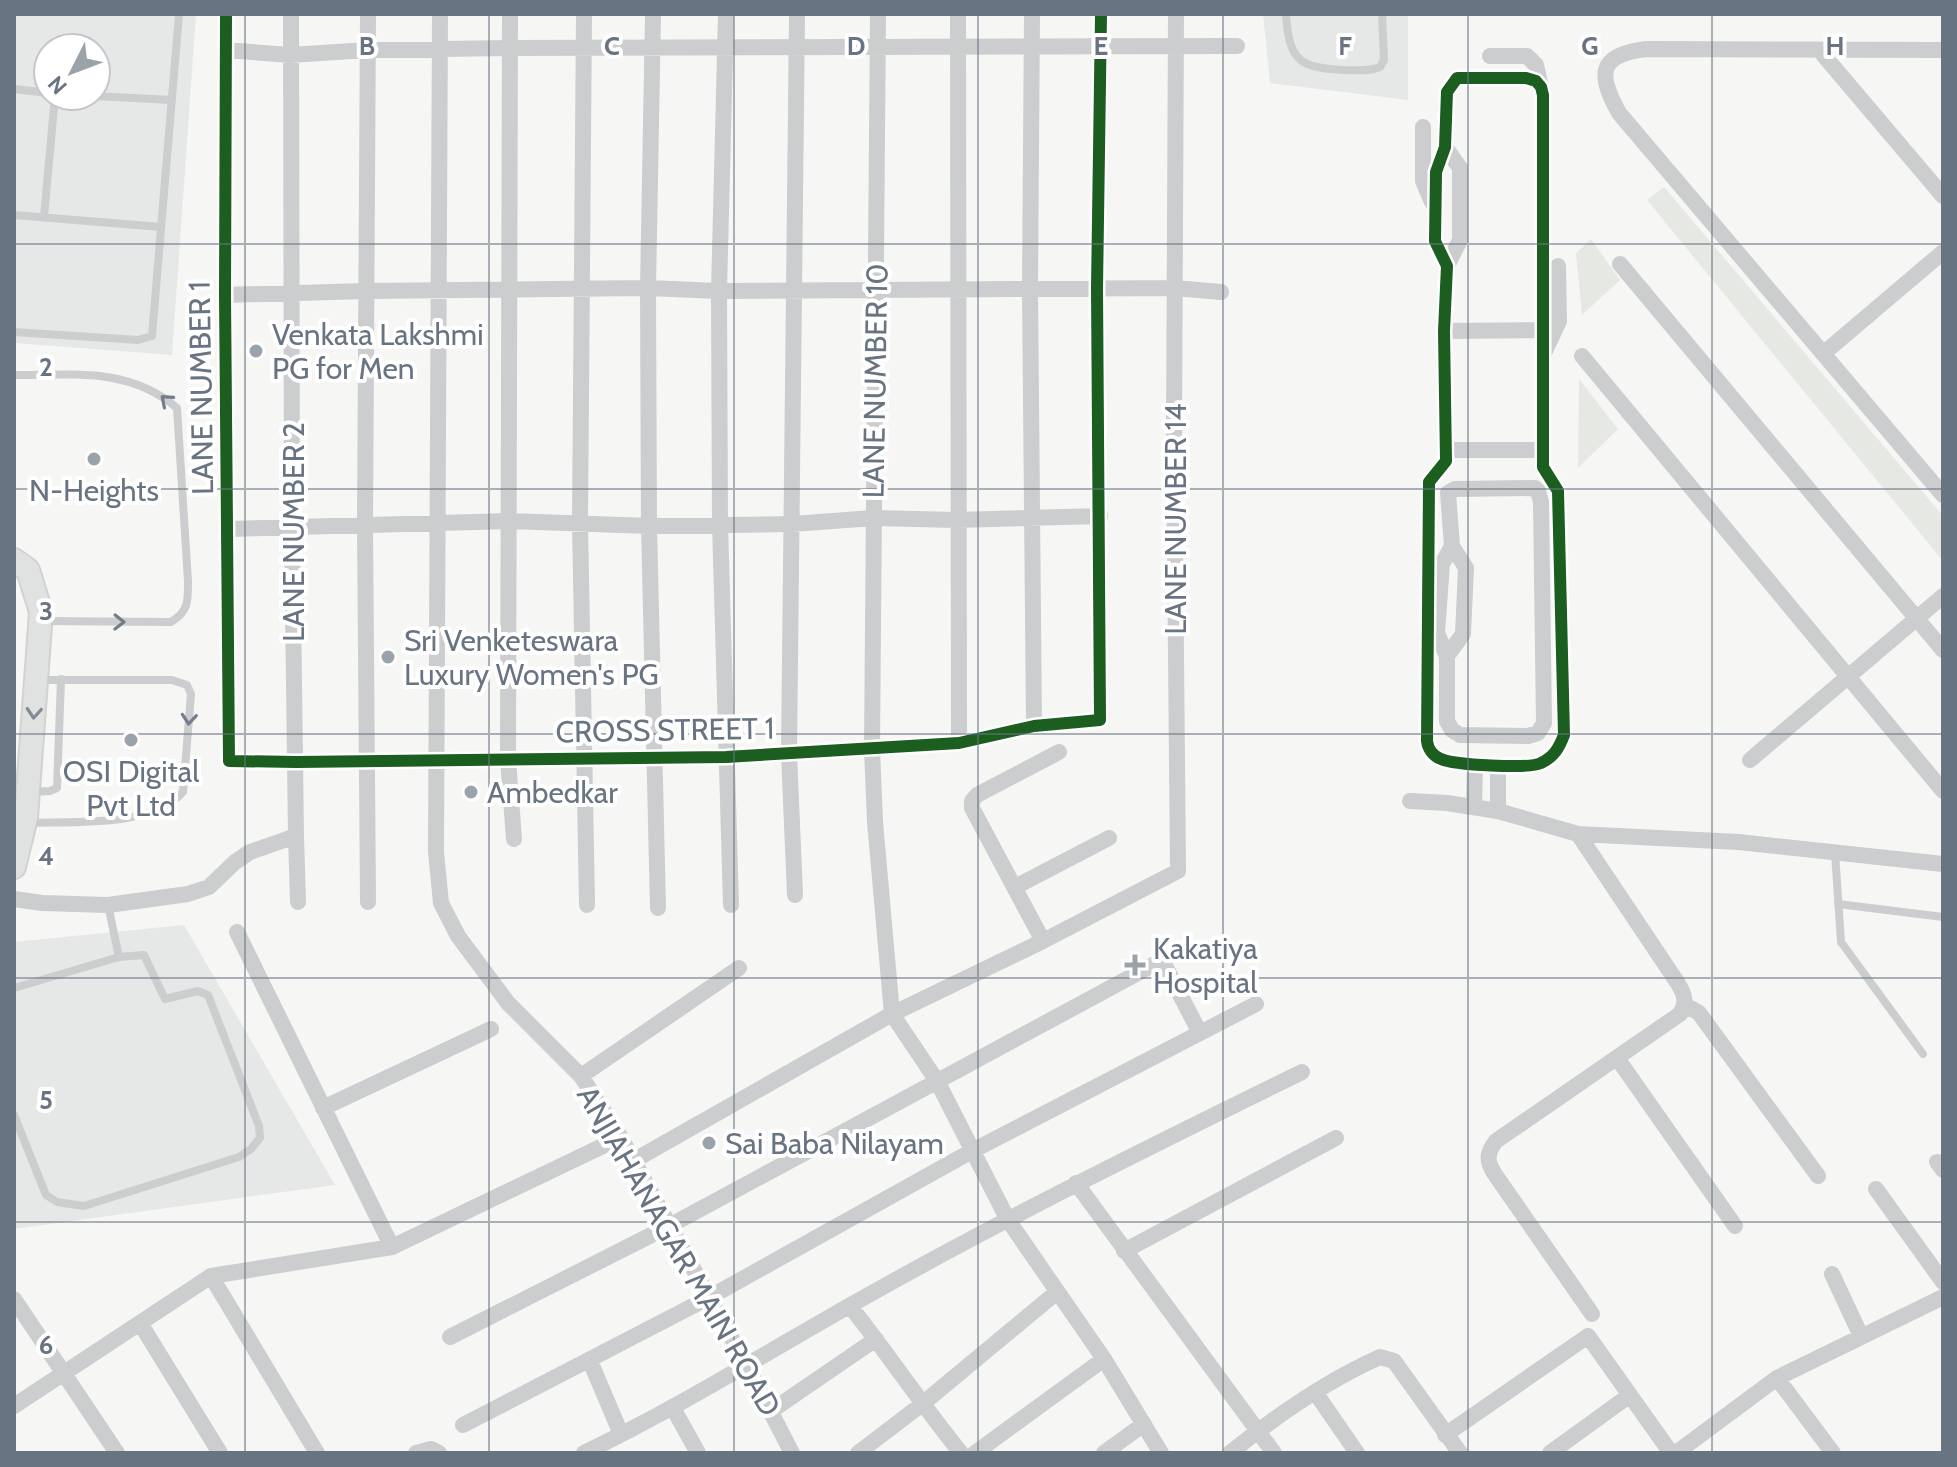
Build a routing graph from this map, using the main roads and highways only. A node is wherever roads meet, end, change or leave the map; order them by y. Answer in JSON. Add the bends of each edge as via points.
{"nodes":[{"id":1,"x":14,"y":560,"type":"edge"},
{"id":2,"x":14,"y":867,"type":"edge"}],
"edges":[{"from":1,"to":2,"type":"main road","one_way":true,"via":[[28,570],[41,612],[25,823]]}]}
